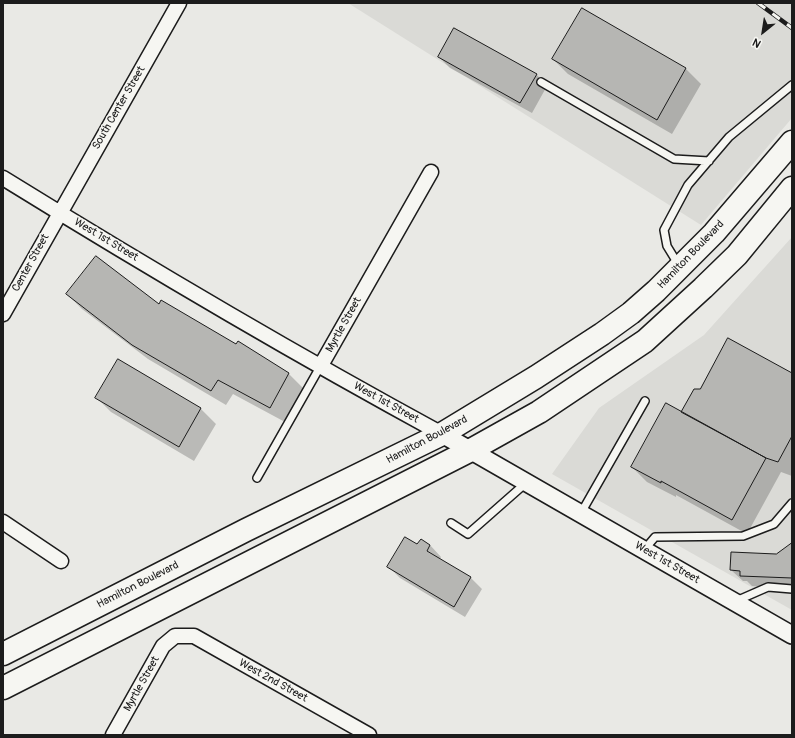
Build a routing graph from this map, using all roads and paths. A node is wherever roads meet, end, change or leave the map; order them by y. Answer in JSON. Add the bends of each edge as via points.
{"nodes":[{"id":1,"x":178,"y":3,"type":"edge"},
{"id":2,"x":541,"y":82,"type":"dead end"},
{"id":3,"x":792,"y":84,"type":"edge"},
{"id":4,"x":787,"y":150,"type":"edge"},
{"id":5,"x":709,"y":161,"type":"junction"},
{"id":6,"x":431,"y":172,"type":"dead end"},
{"id":7,"x":3,"y":178,"type":"edge"},
{"id":8,"x":792,"y":188,"type":"edge"},
{"id":9,"x":59,"y":213,"type":"junction"},
{"id":10,"x":680,"y":268,"type":"junction"},
{"id":11,"x":3,"y":314,"type":"edge"},
{"id":12,"x":320,"y":367,"type":"junction"},
{"id":13,"x":645,"y":401,"type":"dead end"},
{"id":14,"x":442,"y":434,"type":"junction"},
{"id":15,"x":470,"y":450,"type":"junction"},
{"id":16,"x":257,"y":478,"type":"dead end"},
{"id":17,"x":527,"y":482,"type":"junction"},
{"id":18,"x":792,"y":503,"type":"edge"},
{"id":19,"x":581,"y":514,"type":"junction"},
{"id":20,"x":3,"y":522,"type":"edge"},
{"id":21,"x":451,"y":523,"type":"dead end"},
{"id":22,"x":644,"y":550,"type":"junction"},
{"id":23,"x":61,"y":561,"type":"dead end"},
{"id":24,"x":792,"y":589,"type":"edge"},
{"id":25,"x":734,"y":602,"type":"junction"},
{"id":26,"x":792,"y":635,"type":"edge"},
{"id":27,"x":175,"y":636,"type":"joint"},
{"id":28,"x":3,"y":654,"type":"edge"},
{"id":29,"x":3,"y":688,"type":"edge"},
{"id":30,"x":113,"y":735,"type":"edge"},
{"id":31,"x":369,"y":735,"type":"edge"}],
"edges":[{"from":1,"to":9,"type":"street","name":"South Center Street"},
{"from":2,"to":5,"type":"lane","via":[[674,159]]},
{"from":3,"to":5,"type":"lane","via":[[730,137]]},
{"from":4,"to":10,"type":"main road","name":"Hamilton Boulevard"},
{"from":5,"to":10,"type":"lane","via":[[688,185],[664,230],[667,246]]},
{"from":6,"to":12,"type":"street","name":"Myrtle Street"},
{"from":7,"to":9,"type":"street","name":"West 1st Street"},
{"from":8,"to":15,"type":"main road","via":[[737,255],[645,341],[539,412]]},
{"from":9,"to":11,"type":"street","name":"Center Street"},
{"from":9,"to":12,"type":"street","name":"West 1st Street"},
{"from":10,"to":14,"type":"main road","name":"Hamilton Boulevard","via":[[631,313],[602,334]]},
{"from":12,"to":14,"type":"street","name":"West 1st Street"},
{"from":12,"to":16,"type":"lane","name":"Myrtle Street"},
{"from":13,"to":19,"type":"lane"},
{"from":14,"to":15,"type":"street","name":"West 1st Street"},
{"from":14,"to":28,"type":"main road","name":"Hamilton Boulevard"},
{"from":15,"to":17,"type":"street","name":"West 1st Street"},
{"from":15,"to":29,"type":"main road"},
{"from":17,"to":19,"type":"street","name":"West 1st Street"},
{"from":17,"to":21,"type":"lane","via":[[468,534]]},
{"from":18,"to":22,"type":"lane","via":[[774,524],[743,536],[655,538]]},
{"from":19,"to":22,"type":"street","name":"West 1st Street"},
{"from":20,"to":23,"type":"street"},
{"from":22,"to":25,"type":"street","name":"West 1st Street"},
{"from":24,"to":25,"type":"lane","via":[[768,587]]},
{"from":25,"to":26,"type":"street","name":"West 1st Street"},
{"from":27,"to":30,"type":"street","name":"Myrtle Street","via":[[163,646]]},
{"from":27,"to":31,"type":"street","name":"West 2nd Street","via":[[194,636]]}]}
